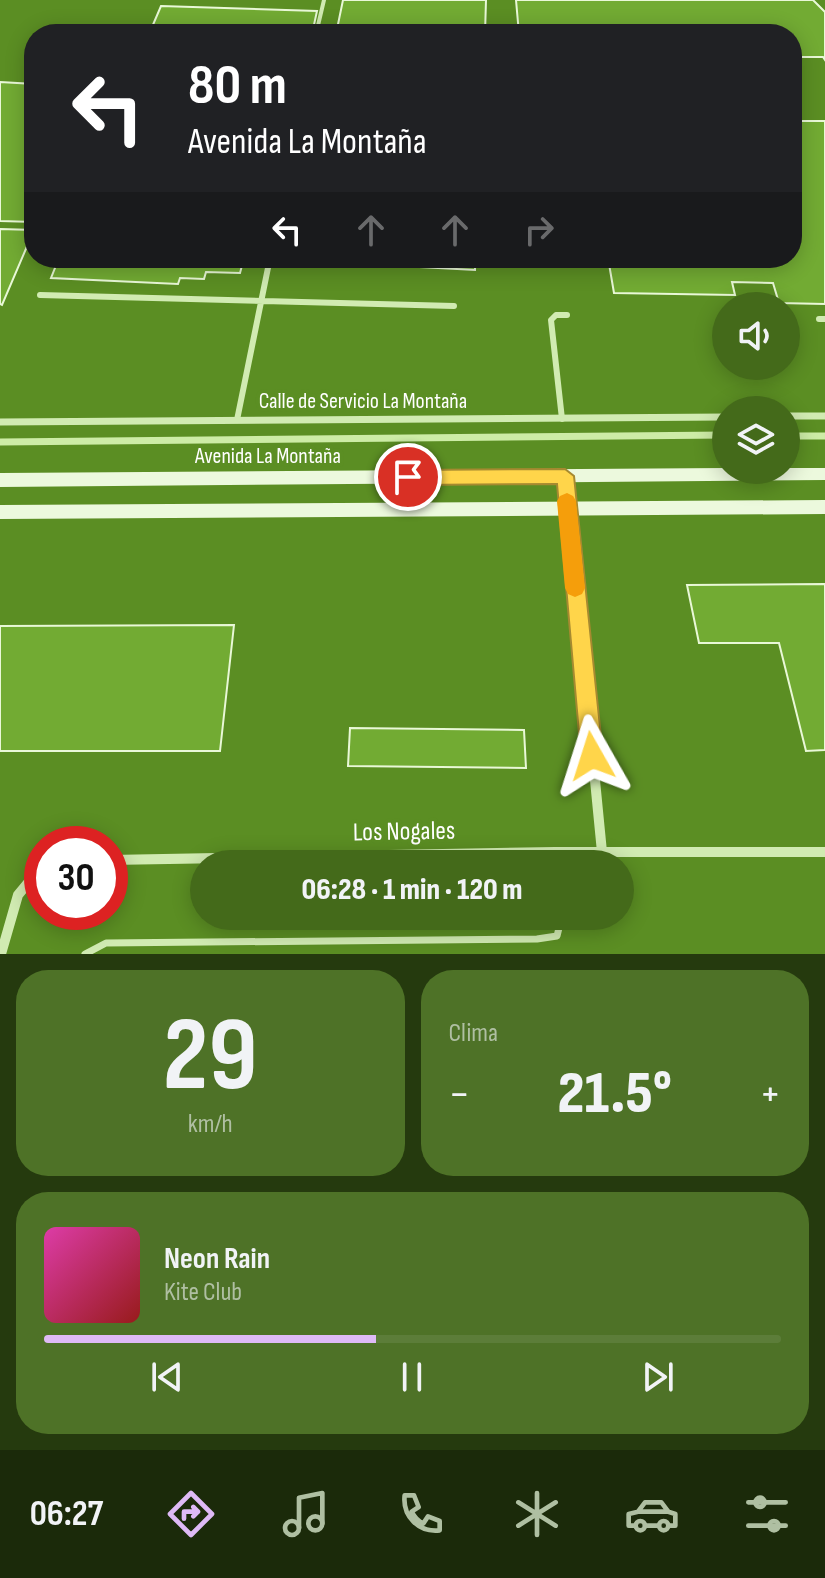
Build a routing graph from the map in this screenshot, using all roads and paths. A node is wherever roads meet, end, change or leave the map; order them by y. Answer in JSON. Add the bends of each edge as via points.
{"nodes":[{"id":1,"x":324,"y":0,"type":"edge"},
{"id":2,"x":318,"y":24,"type":"edge"},
{"id":3,"x":268,"y":268,"type":"edge"},
{"id":4,"x":40,"y":295,"type":"dead end"},
{"id":5,"x":261,"y":301,"type":"junction"},
{"id":6,"x":454,"y":306,"type":"dead end"},
{"id":7,"x":567,"y":315,"type":"dead end"},
{"id":8,"x":800,"y":416,"type":"edge"},
{"id":9,"x":825,"y":416,"type":"edge"},
{"id":10,"x":712,"y":417,"type":"edge"},
{"id":11,"x":562,"y":419,"type":"junction"},
{"id":12,"x":237,"y":420,"type":"junction"},
{"id":13,"x":0,"y":422,"type":"edge"},
{"id":14,"x":825,"y":474,"type":"edge"},
{"id":15,"x":565,"y":476,"type":"junction"},
{"id":16,"x":0,"y":480,"type":"edge"},
{"id":17,"x":825,"y":507,"type":"edge"},
{"id":18,"x":567,"y":508,"type":"junction"},
{"id":19,"x":0,"y":512,"type":"edge"},
{"id":20,"x":602,"y":850,"type":"edge"},
{"id":21,"x":634,"y":852,"type":"edge"},
{"id":22,"x":825,"y":852,"type":"edge"},
{"id":23,"x":128,"y":860,"type":"edge"},
{"id":24,"x":190,"y":860,"type":"edge"},
{"id":25,"x":24,"y":882,"type":"edge"},
{"id":26,"x":558,"y":930,"type":"edge"},
{"id":27,"x":1,"y":954,"type":"edge"},
{"id":28,"x":85,"y":954,"type":"edge"}],
"edges":[{"from":1,"to":2,"type":"lane"},
{"from":3,"to":5,"type":"lane"},
{"from":4,"to":5,"type":"lane"},
{"from":5,"to":6,"type":"lane"},
{"from":5,"to":12,"type":"lane"},
{"from":7,"to":11,"type":"lane","via":[[551,320]]},
{"from":8,"to":9,"type":"street"},
{"from":10,"to":11,"type":"street","name":"Calle de Servicio La Montaña"},
{"from":11,"to":12,"type":"street","name":"Calle de Servicio La Montaña"},
{"from":12,"to":13,"type":"street","name":"Calle de Servicio La Montaña"},
{"from":14,"to":15,"type":"main road","name":"Avenida La Montaña"},
{"from":15,"to":16,"type":"main road","name":"Avenida La Montaña"},
{"from":15,"to":18,"type":"street"},
{"from":17,"to":18,"type":"main road"},
{"from":18,"to":19,"type":"main road"},
{"from":18,"to":20,"type":"street"},
{"from":21,"to":22,"type":"street","name":"Los Nogales"},
{"from":23,"to":24,"type":"street","name":"Los Nogales"},
{"from":25,"to":27,"type":"street"},
{"from":26,"to":28,"type":"lane","via":[[557,936],[537,939],[106,943]]}]}
